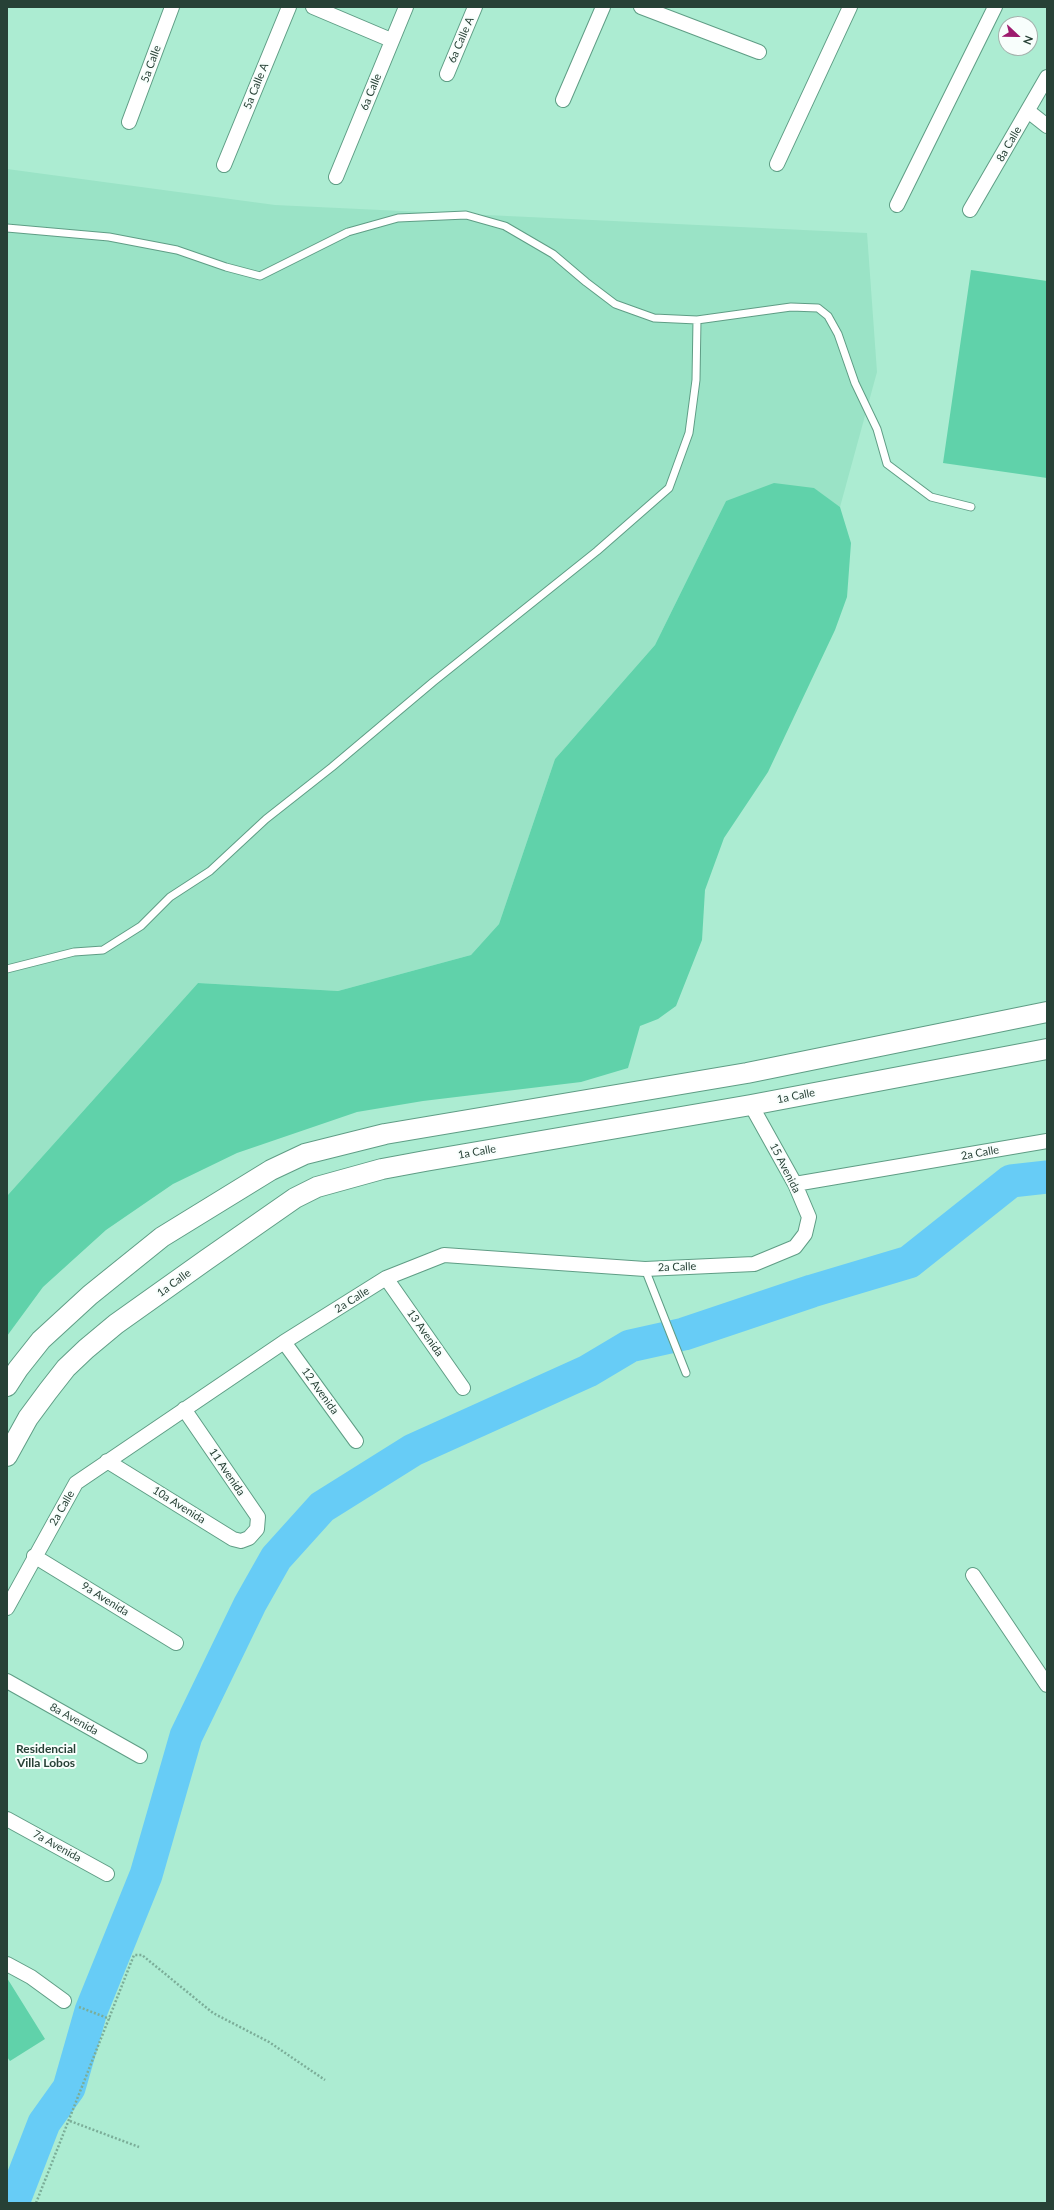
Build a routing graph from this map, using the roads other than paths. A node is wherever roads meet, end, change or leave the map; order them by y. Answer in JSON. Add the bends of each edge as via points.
{"nodes":[{"id":1,"x":172,"y":7,"type":"edge"},
{"id":2,"x":289,"y":7,"type":"edge"},
{"id":3,"x":313,"y":7,"type":"edge"},
{"id":4,"x":406,"y":7,"type":"edge"},
{"id":5,"x":475,"y":7,"type":"edge"},
{"id":6,"x":603,"y":7,"type":"edge"},
{"id":7,"x":641,"y":7,"type":"edge"},
{"id":8,"x":850,"y":7,"type":"edge"},
{"id":9,"x":995,"y":7,"type":"edge"},
{"id":10,"x":392,"y":40,"type":"junction"},
{"id":11,"x":759,"y":52,"type":"dead end"},
{"id":12,"x":447,"y":74,"type":"dead end"},
{"id":13,"x":1047,"y":77,"type":"edge"},
{"id":14,"x":562,"y":100,"type":"dead end"},
{"id":15,"x":1028,"y":111,"type":"junction"},
{"id":16,"x":129,"y":122,"type":"dead end"},
{"id":17,"x":1047,"y":126,"type":"edge"},
{"id":18,"x":777,"y":164,"type":"dead end"},
{"id":19,"x":224,"y":165,"type":"dead end"},
{"id":20,"x":336,"y":177,"type":"dead end"},
{"id":21,"x":896,"y":205,"type":"dead end"},
{"id":22,"x":970,"y":210,"type":"dead end"},
{"id":23,"x":7,"y":228,"type":"edge"},
{"id":24,"x":697,"y":320,"type":"junction"},
{"id":25,"x":971,"y":507,"type":"dead end"},
{"id":26,"x":7,"y":969,"type":"edge"},
{"id":27,"x":1047,"y":1012,"type":"edge"},
{"id":28,"x":1047,"y":1049,"type":"edge"},
{"id":29,"x":751,"y":1104,"type":"junction"},
{"id":30,"x":1047,"y":1142,"type":"edge"},
{"id":31,"x":795,"y":1184,"type":"junction"},
{"id":32,"x":805,"y":1234,"type":"joint"},
{"id":33,"x":645,"y":1269,"type":"junction"},
{"id":34,"x":386,"y":1278,"type":"junction"},
{"id":35,"x":284,"y":1342,"type":"junction"},
{"id":36,"x":686,"y":1373,"type":"dead end"},
{"id":37,"x":7,"y":1386,"type":"edge"},
{"id":38,"x":463,"y":1388,"type":"dead end"},
{"id":39,"x":184,"y":1409,"type":"junction"},
{"id":40,"x":356,"y":1441,"type":"dead end"},
{"id":41,"x":7,"y":1456,"type":"edge"},
{"id":42,"x":107,"y":1461,"type":"junction"},
{"id":43,"x":252,"y":1536,"type":"joint"},
{"id":44,"x":34,"y":1556,"type":"junction"},
{"id":45,"x":974,"y":1575,"type":"dead end"},
{"id":46,"x":7,"y":1608,"type":"edge"},
{"id":47,"x":176,"y":1642,"type":"dead end"},
{"id":48,"x":7,"y":1681,"type":"edge"},
{"id":49,"x":1047,"y":1685,"type":"edge"},
{"id":50,"x":140,"y":1756,"type":"dead end"},
{"id":51,"x":7,"y":1818,"type":"edge"},
{"id":52,"x":107,"y":1874,"type":"dead end"},
{"id":53,"x":7,"y":1964,"type":"edge"},
{"id":54,"x":70,"y":2003,"type":"road end"}],
"edges":[{"from":1,"to":16,"type":"street","name":"5a Calle"},
{"from":2,"to":19,"type":"street","name":"5a Calle A"},
{"from":3,"to":10,"type":"street"},
{"from":4,"to":10,"type":"street","name":"6a Calle"},
{"from":5,"to":12,"type":"street","name":"6a Calle A"},
{"from":6,"to":14,"type":"street"},
{"from":7,"to":11,"type":"street"},
{"from":8,"to":18,"type":"street"},
{"from":9,"to":21,"type":"street"},
{"from":10,"to":20,"type":"street","name":"6a Calle"},
{"from":13,"to":15,"type":"street","name":"8a Calle"},
{"from":15,"to":17,"type":"street"},
{"from":15,"to":22,"type":"street","name":"8a Calle"},
{"from":23,"to":24,"type":"lane","via":[[109,237],[162,247],[260,276],[348,232],[398,218],[466,215],[505,226],[554,254],[615,304],[654,318]]},
{"from":24,"to":25,"type":"lane","via":[[791,307],[818,308],[828,316],[838,334],[855,383],[877,429],[887,464],[931,497]]},
{"from":24,"to":26,"type":"lane","via":[[696,380],[689,433],[669,488],[597,551],[266,819],[210,871],[170,897],[141,926],[103,950],[74,952]]},
{"from":27,"to":37,"type":"main road","via":[[748,1072],[386,1134],[305,1154],[271,1170],[162,1237],[90,1295],[41,1340]]},
{"from":28,"to":29,"type":"main road","name":"1a Calle"},
{"from":29,"to":31,"type":"street","name":"15 Avenida"},
{"from":29,"to":41,"type":"main road","name":"1a Calle","via":[[382,1169],[317,1187],[295,1198],[206,1260],[116,1324],[86,1350],[66,1368],[48,1391],[28,1418]]},
{"from":30,"to":31,"type":"street","name":"2a Calle"},
{"from":31,"to":32,"type":"street","name":"15 Avenida","via":[[808,1217]]},
{"from":32,"to":33,"type":"street","name":"2a Calle","via":[[801,1241],[788,1251],[754,1264]]},
{"from":33,"to":34,"type":"street","name":"2a Calle","via":[[444,1255]]},
{"from":33,"to":36,"type":"lane"},
{"from":34,"to":35,"type":"street","name":"2a Calle"},
{"from":34,"to":38,"type":"street","name":"13 Avenida"},
{"from":35,"to":39,"type":"street","name":"2a Calle"},
{"from":35,"to":40,"type":"street","name":"12 Avenida"},
{"from":39,"to":42,"type":"street","name":"2a Calle"},
{"from":39,"to":43,"type":"street","name":"11 Avenida","via":[[258,1517],[259,1525]]},
{"from":42,"to":43,"type":"street","name":"10a Avenida","via":[[233,1539],[245,1540]]},
{"from":42,"to":44,"type":"street","name":"2a Calle","via":[[76,1483]]},
{"from":44,"to":46,"type":"street","name":"2a Calle"},
{"from":44,"to":47,"type":"street","name":"9a Avenida"},
{"from":45,"to":49,"type":"street"},
{"from":48,"to":50,"type":"street","name":"8a Avenida"},
{"from":51,"to":52,"type":"street","name":"7a Avenida"},
{"from":53,"to":54,"type":"street"}]}
